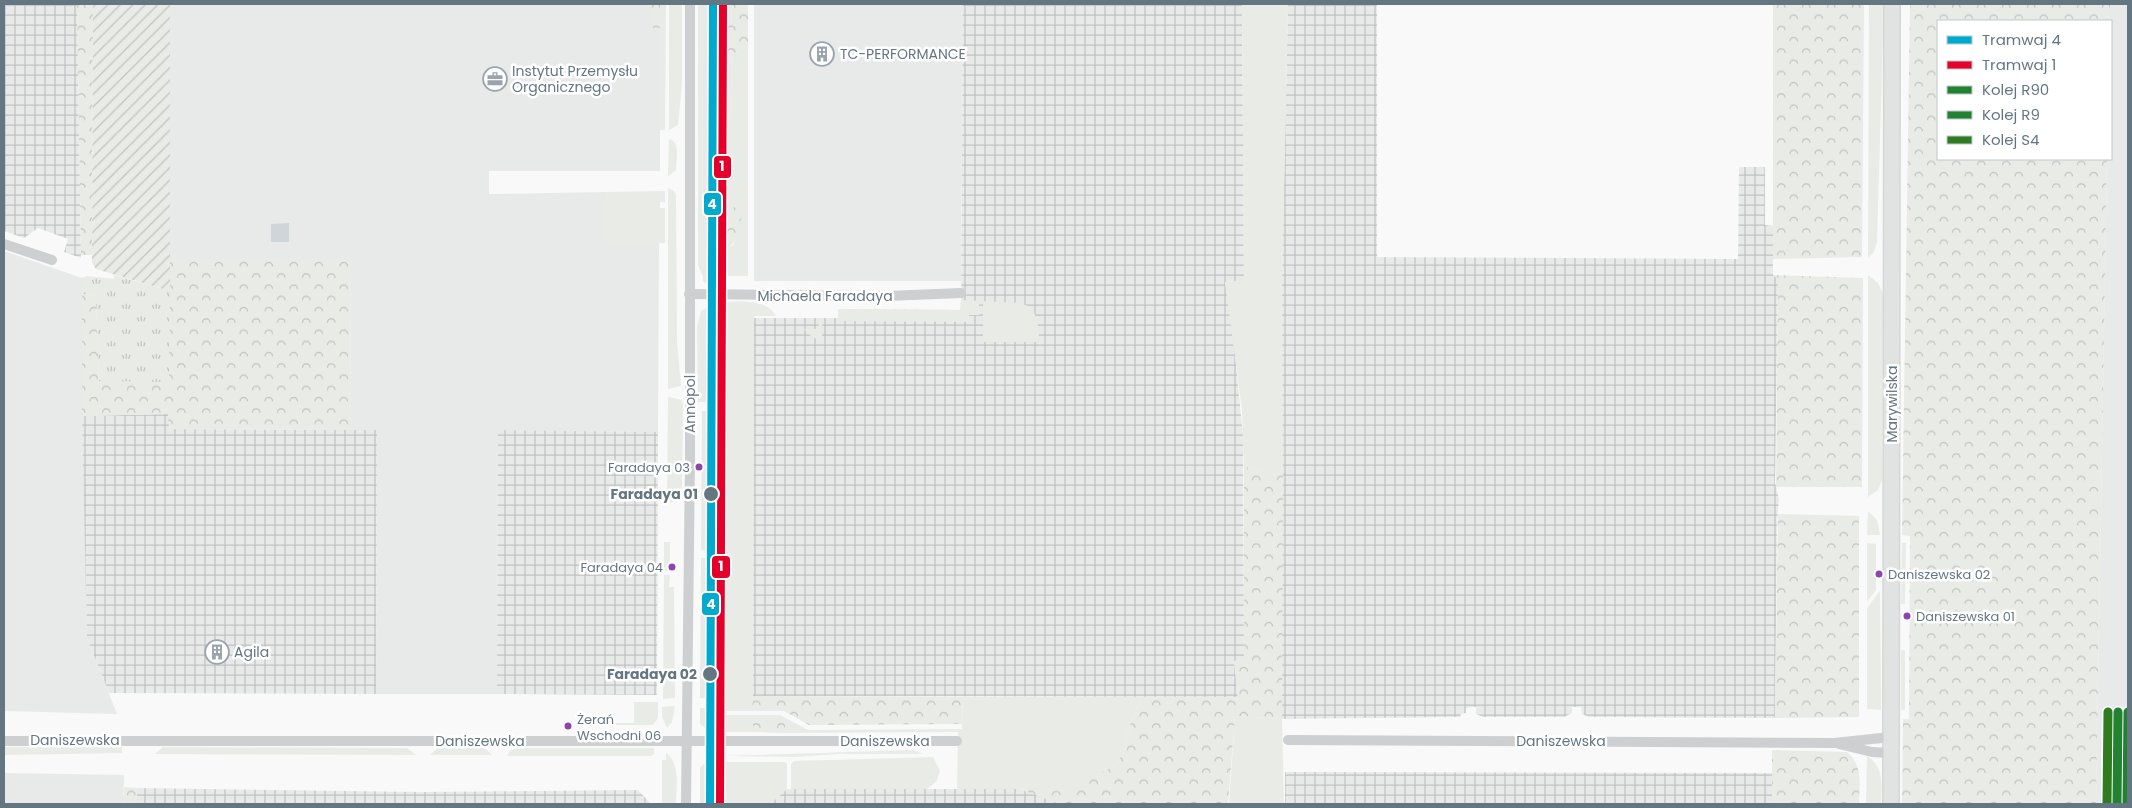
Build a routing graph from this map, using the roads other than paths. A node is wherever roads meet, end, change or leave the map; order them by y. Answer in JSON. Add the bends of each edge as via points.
{"nodes":[{"id":1,"x":690,"y":4,"type":"edge"},
{"id":2,"x":1892,"y":4,"type":"edge"},
{"id":3,"x":4,"y":244,"type":"edge"},
{"id":4,"x":52,"y":260,"type":"dead end"},
{"id":5,"x":961,"y":293,"type":"dead end"},
{"id":6,"x":689,"y":294,"type":"junction"},
{"id":7,"x":1891,"y":737,"type":"junction"},
{"id":8,"x":4,"y":740,"type":"edge"},
{"id":9,"x":1288,"y":740,"type":"dead end"},
{"id":10,"x":686,"y":741,"type":"junction"},
{"id":11,"x":957,"y":741,"type":"dead end"},
{"id":12,"x":1834,"y":743,"type":"junction"},
{"id":13,"x":1891,"y":753,"type":"junction"},
{"id":14,"x":686,"y":804,"type":"edge"},
{"id":15,"x":1891,"y":804,"type":"edge"}],
"edges":[{"from":1,"to":6,"type":"street","name":"Annopol"},
{"from":2,"to":7,"type":"main road","name":"Marywilska"},
{"from":3,"to":4,"type":"street"},
{"from":5,"to":6,"type":"street","name":"Michaela Faradaya","via":[[887,296]]},
{"from":6,"to":10,"type":"street","name":"Annopol"},
{"from":7,"to":12,"type":"street","name":"Daniszewska"},
{"from":7,"to":13,"type":"main road","name":"Marywilska"},
{"from":8,"to":10,"type":"street","name":"Daniszewska"},
{"from":9,"to":12,"type":"street","name":"Daniszewska"},
{"from":10,"to":11,"type":"street","name":"Daniszewska"},
{"from":10,"to":14,"type":"street","name":"Annopol"},
{"from":12,"to":13,"type":"street","name":"Daniszewska"},
{"from":13,"to":15,"type":"main road","name":"Marywilska"}]}
